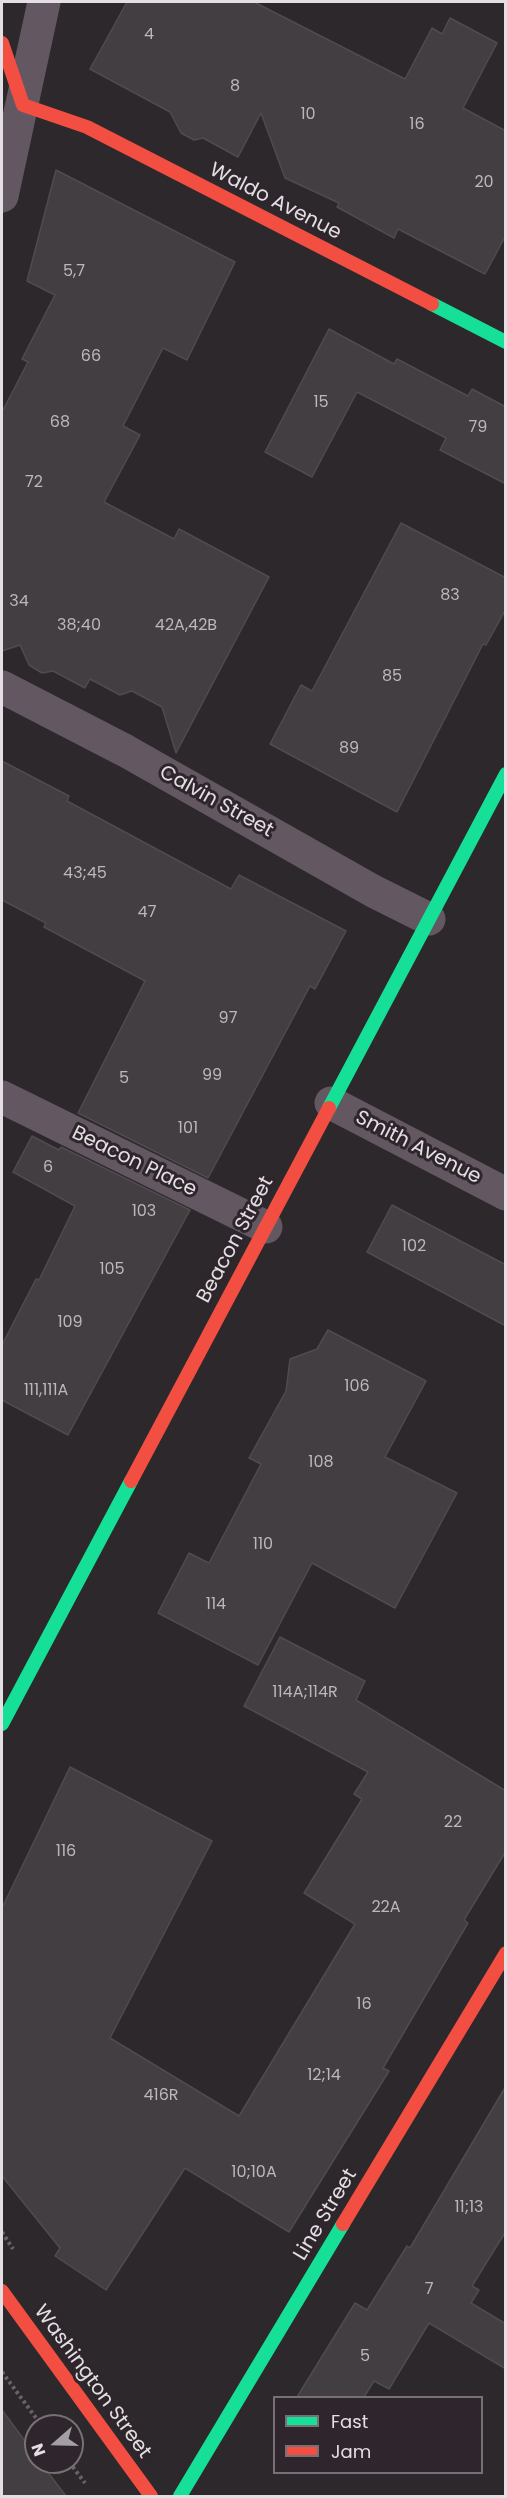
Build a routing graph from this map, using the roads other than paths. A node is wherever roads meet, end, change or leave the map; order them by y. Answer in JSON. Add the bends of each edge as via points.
{"nodes":[{"id":1,"x":44,"y":2,"type":"edge"},
{"id":2,"x":2,"y":43,"type":"edge"},
{"id":3,"x":23,"y":105,"type":"junction"},
{"id":4,"x":2,"y":196,"type":"edge"},
{"id":5,"x":506,"y":342,"type":"edge"},
{"id":6,"x":2,"y":687,"type":"edge"},
{"id":7,"x":506,"y":774,"type":"edge"},
{"id":8,"x":429,"y":919,"type":"junction"},
{"id":9,"x":2,"y":1097,"type":"edge"},
{"id":10,"x":331,"y":1103,"type":"junction"},
{"id":11,"x":506,"y":1194,"type":"edge"},
{"id":12,"x":266,"y":1227,"type":"junction"},
{"id":13,"x":2,"y":1724,"type":"edge"},
{"id":14,"x":506,"y":1953,"type":"edge"},
{"id":15,"x":2,"y":2291,"type":"edge"},
{"id":16,"x":151,"y":2496,"type":"edge"},
{"id":17,"x":180,"y":2496,"type":"edge"}],
"edges":[{"from":1,"to":3,"type":"street"},
{"from":2,"to":3,"type":"main road"},
{"from":3,"to":4,"type":"street"},
{"from":3,"to":5,"type":"main road","name":"Waldo Avenue","via":[[87,127]]},
{"from":6,"to":8,"type":"street","name":"Calvin Street"},
{"from":7,"to":8,"type":"main road","name":"Beacon Street"},
{"from":8,"to":10,"type":"main road","name":"Beacon Street"},
{"from":9,"to":12,"type":"street","name":"Beacon Place"},
{"from":10,"to":11,"type":"street","name":"Smith Avenue"},
{"from":10,"to":12,"type":"main road","name":"Beacon Street"},
{"from":12,"to":13,"type":"main road","name":"Beacon Street"},
{"from":14,"to":17,"type":"main road","name":"Line Street"},
{"from":15,"to":16,"type":"main road","name":"Washington Street"}]}
